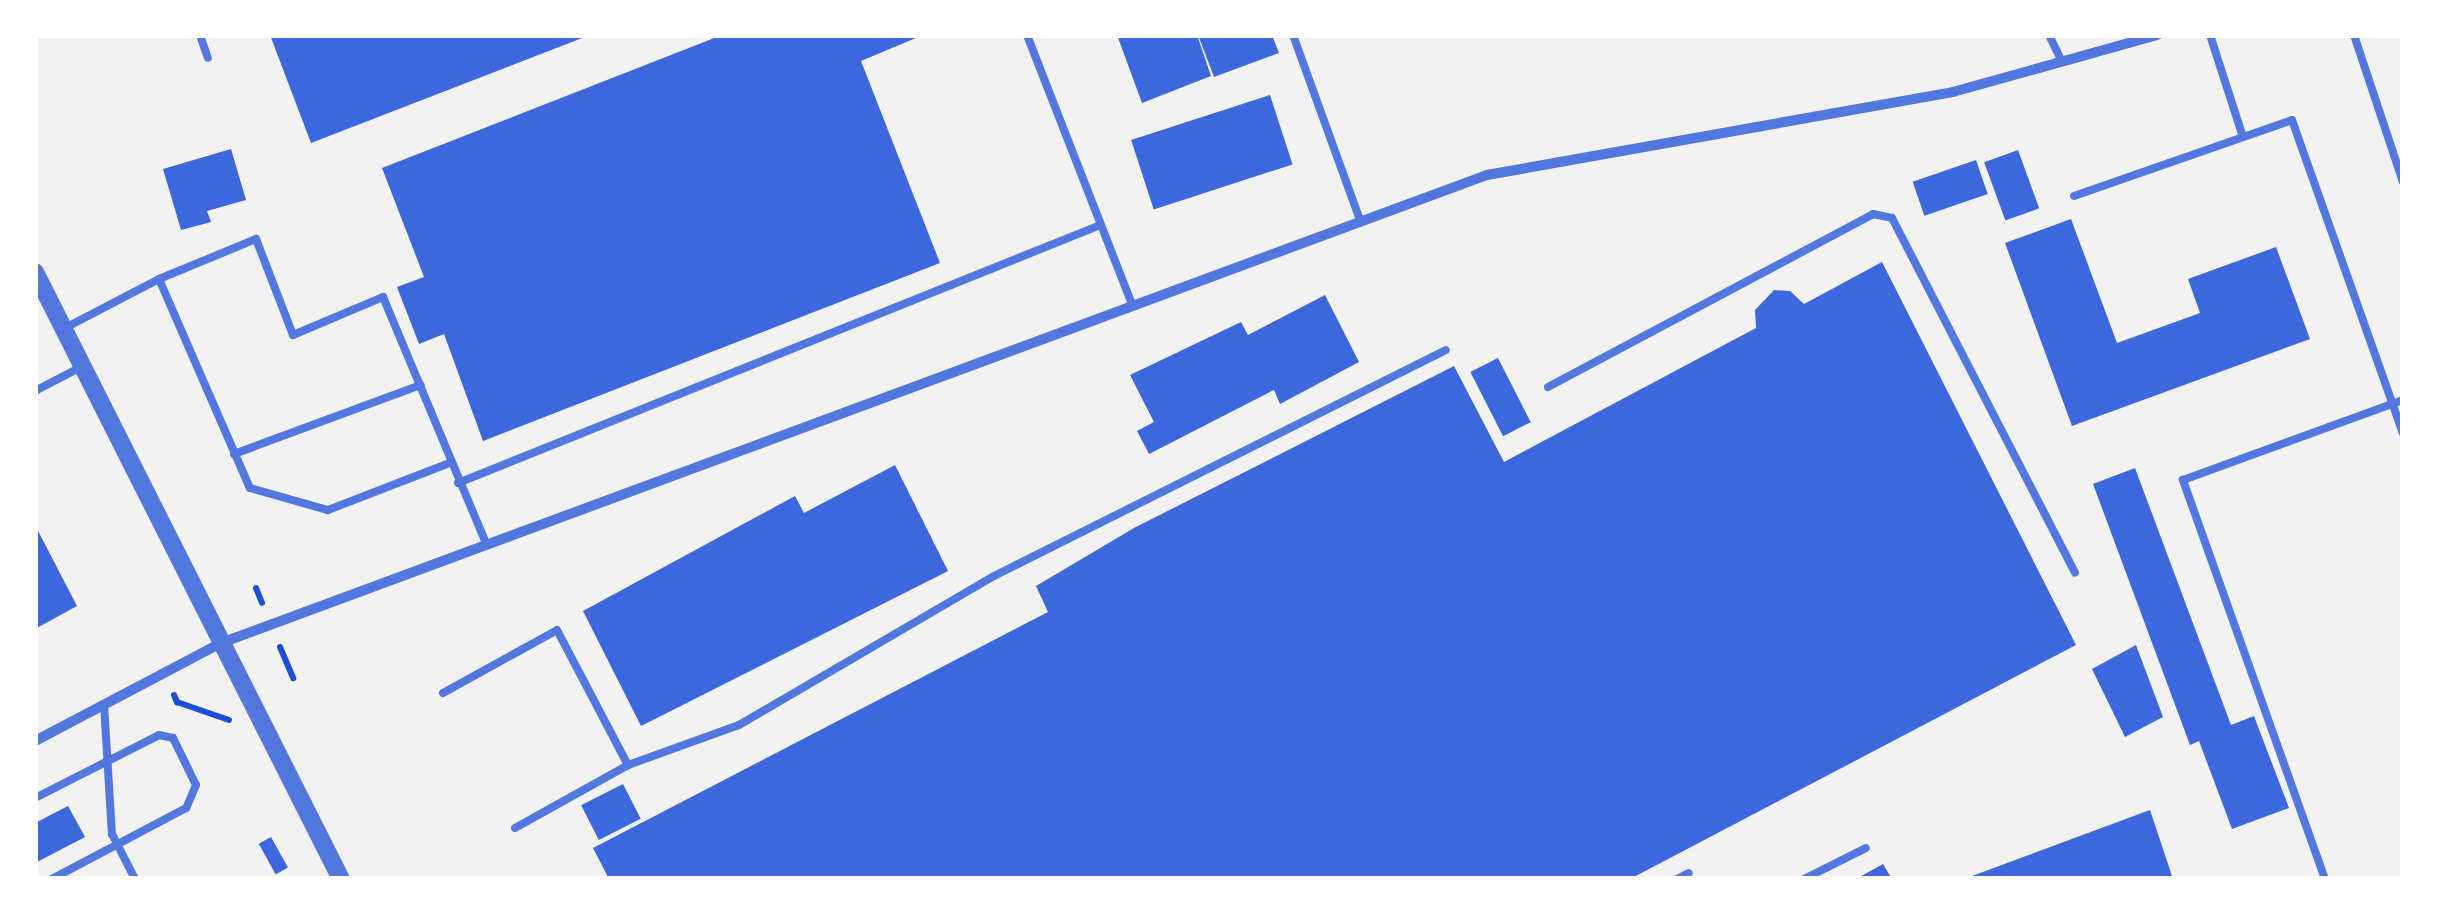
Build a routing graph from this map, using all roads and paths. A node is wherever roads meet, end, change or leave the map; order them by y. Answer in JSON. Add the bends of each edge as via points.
{"nodes":[{"id":1,"x":200,"y":35,"type":"edge"},
{"id":2,"x":1027,"y":35,"type":"edge"},
{"id":3,"x":1293,"y":35,"type":"edge"},
{"id":4,"x":2049,"y":35,"type":"edge"},
{"id":5,"x":2157,"y":35,"type":"edge"},
{"id":6,"x":2210,"y":35,"type":"edge"},
{"id":7,"x":2354,"y":35,"type":"edge"},
{"id":8,"x":208,"y":58,"type":"dead end"},
{"id":9,"x":2064,"y":66,"type":"junction"},
{"id":10,"x":2243,"y":137,"type":"junction"},
{"id":11,"x":2403,"y":182,"type":"edge"},
{"id":12,"x":2074,"y":196,"type":"dead end"},
{"id":13,"x":1359,"y":218,"type":"junction"},
{"id":14,"x":1098,"y":226,"type":"junction"},
{"id":15,"x":35,"y":272,"type":"edge"},
{"id":16,"x":158,"y":279,"type":"junction"},
{"id":17,"x":1131,"y":302,"type":"junction"},
{"id":18,"x":62,"y":330,"type":"junction"},
{"id":19,"x":1446,"y":350,"type":"dead end"},
{"id":20,"x":79,"y":368,"type":"junction"},
{"id":21,"x":422,"y":385,"type":"junction"},
{"id":22,"x":1548,"y":387,"type":"dead end"},
{"id":23,"x":35,"y":391,"type":"edge"},
{"id":24,"x":2403,"y":400,"type":"edge"},
{"id":25,"x":2392,"y":404,"type":"junction"},
{"id":26,"x":2403,"y":434,"type":"edge"},
{"id":27,"x":234,"y":454,"type":"junction"},
{"id":28,"x":450,"y":463,"type":"junction"},
{"id":29,"x":458,"y":482,"type":"junction"},
{"id":30,"x":486,"y":543,"type":"junction"},
{"id":31,"x":2075,"y":573,"type":"dead end"},
{"id":32,"x":221,"y":643,"type":"junction"},
{"id":33,"x":163,"y":673,"type":"junction"},
{"id":34,"x":443,"y":693,"type":"dead end"},
{"id":35,"x":104,"y":704,"type":"junction"},
{"id":36,"x":240,"y":736,"type":"dead end"},
{"id":37,"x":35,"y":741,"type":"edge"},
{"id":38,"x":108,"y":761,"type":"junction"},
{"id":39,"x":628,"y":765,"type":"junction"},
{"id":40,"x":35,"y":798,"type":"edge"},
{"id":41,"x":515,"y":828,"type":"dead end"},
{"id":42,"x":117,"y":844,"type":"junction"},
{"id":43,"x":1866,"y":848,"type":"dead end"},
{"id":44,"x":1689,"y":873,"type":"dead end"},
{"id":45,"x":52,"y":879,"type":"edge"},
{"id":46,"x":135,"y":879,"type":"edge"},
{"id":47,"x":341,"y":879,"type":"edge"},
{"id":48,"x":1677,"y":879,"type":"edge"},
{"id":49,"x":1804,"y":879,"type":"edge"},
{"id":50,"x":2325,"y":879,"type":"edge"}],
"edges":[{"from":1,"to":8,"type":"lane"},
{"from":2,"to":14,"type":"lane"},
{"from":3,"to":13,"type":"lane"},
{"from":4,"to":9,"type":"lane"},
{"from":5,"to":9,"type":"street"},
{"from":6,"to":10,"type":"lane"},
{"from":7,"to":11,"type":"lane"},
{"from":9,"to":13,"type":"street","via":[[1487,175]]},
{"from":10,"to":12,"type":"lane"},
{"from":10,"to":25,"type":"lane","via":[[2292,120]]},
{"from":13,"to":17,"type":"street"},
{"from":14,"to":17,"type":"lane"},
{"from":14,"to":29,"type":"lane"},
{"from":15,"to":18,"type":"street"},
{"from":16,"to":18,"type":"lane"},
{"from":16,"to":21,"type":"lane","via":[[256,240],[293,334],[384,297]]},
{"from":16,"to":27,"type":"lane"},
{"from":17,"to":30,"type":"street"},
{"from":18,"to":20,"type":"street"},
{"from":19,"to":39,"type":"lane","via":[[994,576],[739,725]]},
{"from":20,"to":23,"type":"lane"},
{"from":20,"to":32,"type":"street"},
{"from":21,"to":27,"type":"lane"},
{"from":21,"to":28,"type":"lane"},
{"from":22,"to":31,"type":"lane","via":[[1873,214],[1892,218]]},
{"from":24,"to":25,"type":"lane"},
{"from":25,"to":26,"type":"lane"},
{"from":25,"to":50,"type":"lane","via":[[2183,480]]},
{"from":27,"to":28,"type":"lane","via":[[250,488],[328,510]]},
{"from":28,"to":29,"type":"lane"},
{"from":29,"to":30,"type":"lane"},
{"from":30,"to":32,"type":"street"},
{"from":32,"to":33,"type":"street"},
{"from":32,"to":47,"type":"street"},
{"from":33,"to":35,"type":"street"},
{"from":33,"to":36,"type":"path","via":[[177,702],[232,721]]},
{"from":34,"to":39,"type":"lane","via":[[557,630]]},
{"from":35,"to":37,"type":"street"},
{"from":35,"to":38,"type":"lane"},
{"from":38,"to":40,"type":"lane"},
{"from":38,"to":42,"type":"lane"},
{"from":38,"to":42,"type":"lane","via":[[159,734],[174,738],[196,785],[186,808]]},
{"from":39,"to":41,"type":"lane"},
{"from":42,"to":45,"type":"lane"},
{"from":42,"to":46,"type":"lane"},
{"from":43,"to":49,"type":"lane"},
{"from":44,"to":48,"type":"lane"}]}
